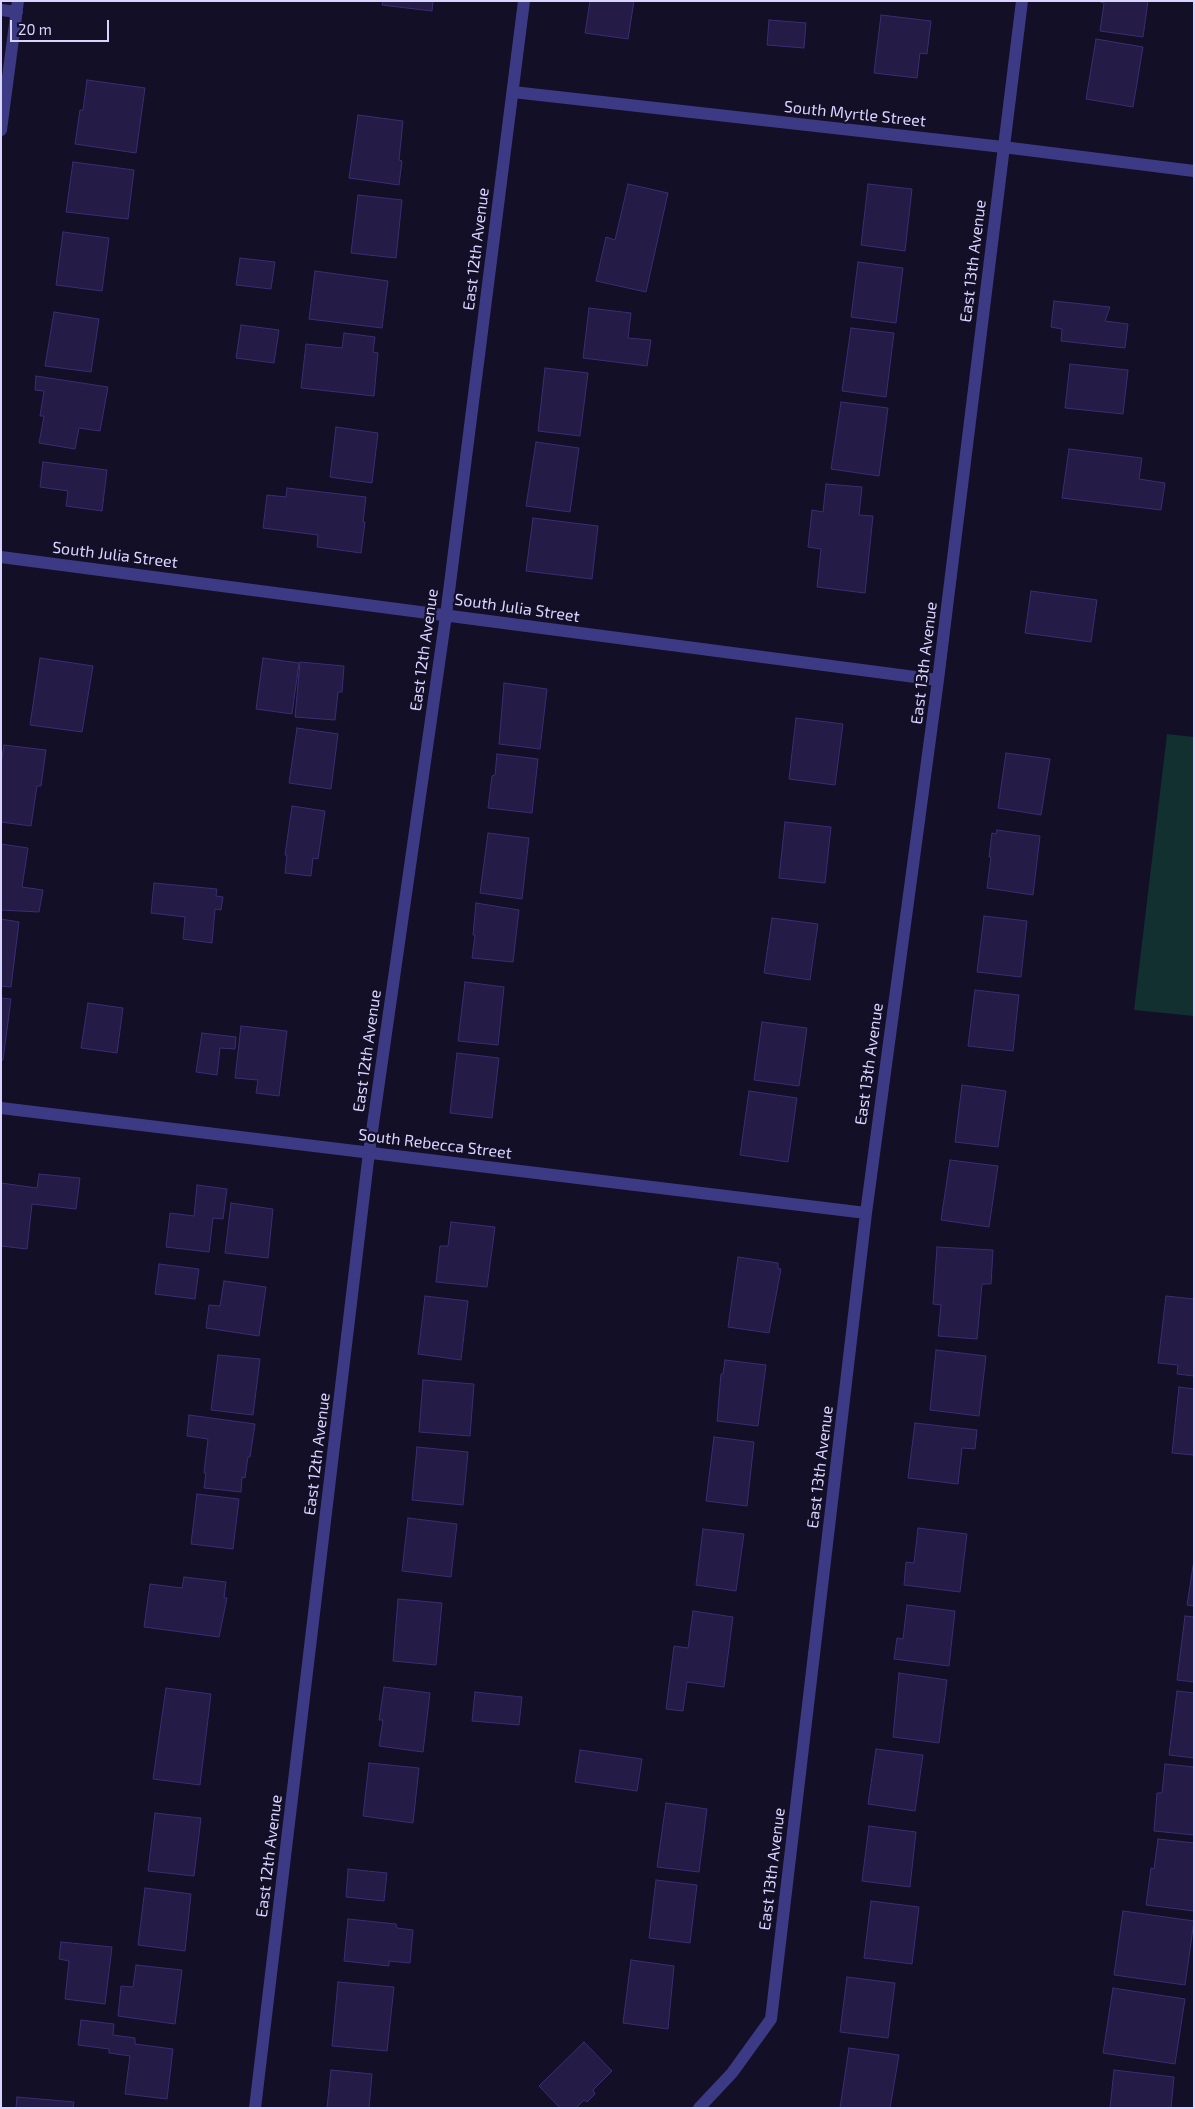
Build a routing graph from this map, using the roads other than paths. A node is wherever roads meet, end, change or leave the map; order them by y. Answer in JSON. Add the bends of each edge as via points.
{"nodes":[{"id":1,"x":524,"y":1,"type":"edge"},
{"id":2,"x":1022,"y":1,"type":"edge"},
{"id":3,"x":17,"y":7,"type":"edge"},
{"id":4,"x":1,"y":10,"type":"edge"},
{"id":5,"x":513,"y":92,"type":"junction"},
{"id":6,"x":1,"y":130,"type":"edge"},
{"id":7,"x":1003,"y":147,"type":"junction"},
{"id":8,"x":1194,"y":171,"type":"edge"},
{"id":9,"x":1,"y":557,"type":"edge"},
{"id":10,"x":446,"y":615,"type":"junction"},
{"id":11,"x":938,"y":680,"type":"junction"},
{"id":12,"x":1,"y":1108,"type":"edge"},
{"id":13,"x":369,"y":1152,"type":"junction"},
{"id":14,"x":866,"y":1213,"type":"junction"},
{"id":15,"x":255,"y":2108,"type":"edge"},
{"id":16,"x":699,"y":2108,"type":"edge"}],
"edges":[{"from":1,"to":5,"type":"street","name":"East 12th Avenue"},
{"from":2,"to":7,"type":"street","name":"East 13th Avenue"},
{"from":3,"to":4,"type":"street"},
{"from":3,"to":6,"type":"street"},
{"from":5,"to":7,"type":"street","name":"South Myrtle Street"},
{"from":5,"to":10,"type":"street","name":"East 12th Avenue"},
{"from":7,"to":8,"type":"street","name":"South Myrtle Street"},
{"from":7,"to":11,"type":"street","name":"East 13th Avenue"},
{"from":9,"to":10,"type":"street","name":"South Julia Street"},
{"from":10,"to":11,"type":"street","name":"South Julia Street"},
{"from":10,"to":13,"type":"street","name":"East 12th Avenue"},
{"from":11,"to":14,"type":"street","name":"East 13th Avenue"},
{"from":12,"to":13,"type":"street","name":"South Rebecca Street"},
{"from":13,"to":14,"type":"street","name":"South Rebecca Street"},
{"from":13,"to":15,"type":"street","name":"East 12th Avenue"},
{"from":14,"to":16,"type":"street","name":"East 13th Avenue","via":[[771,2019],[732,2073]]}]}
